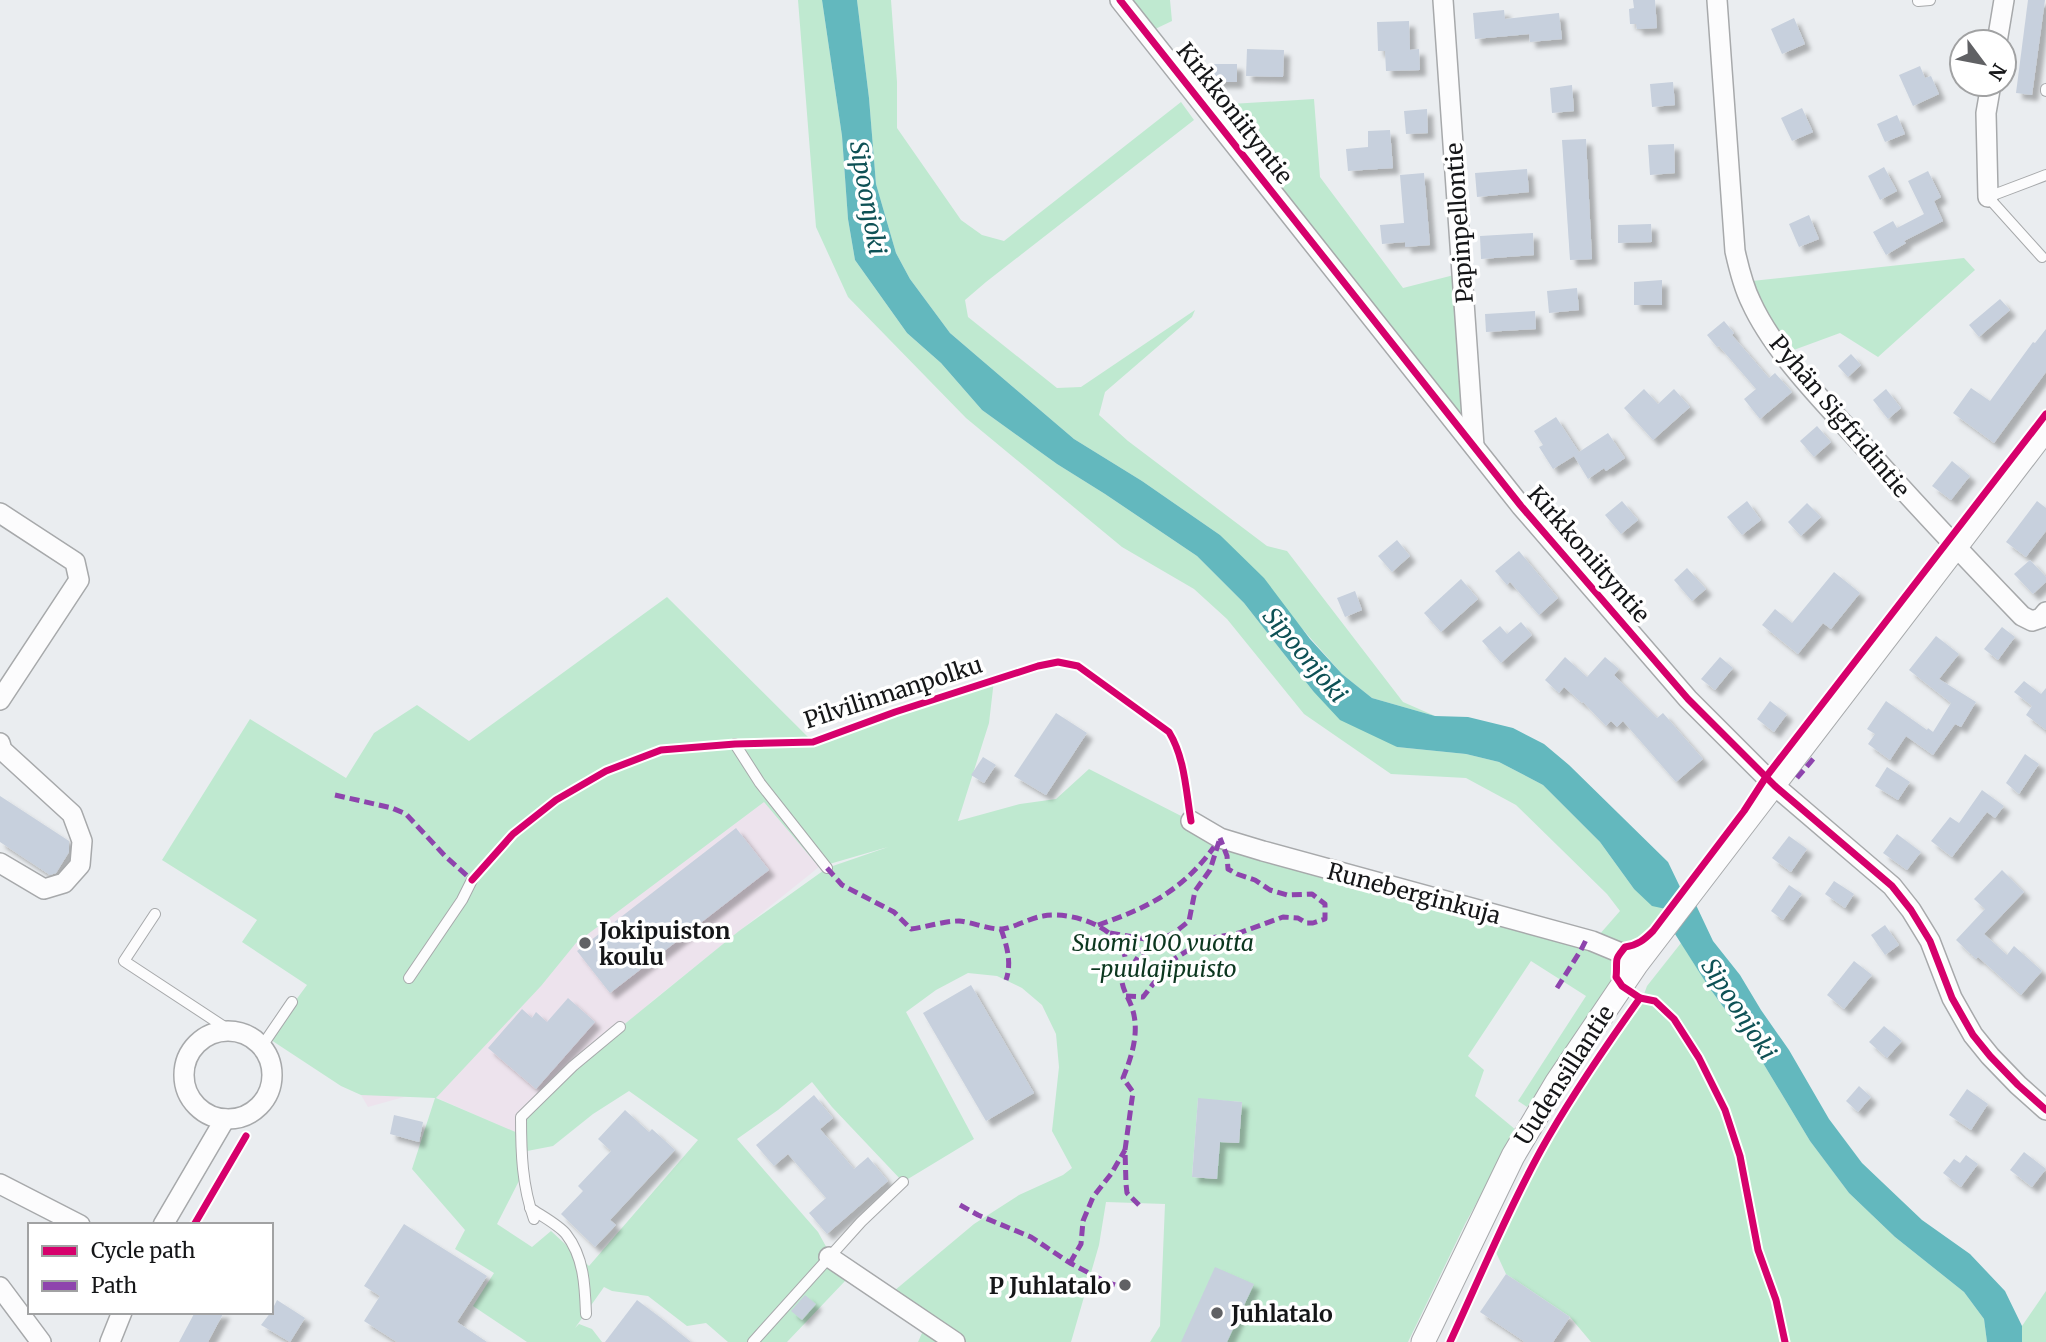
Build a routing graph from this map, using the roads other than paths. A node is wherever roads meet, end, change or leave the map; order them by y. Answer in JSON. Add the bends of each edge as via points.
{"nodes":[{"id":1,"x":1120,"y":0,"type":"edge"},
{"id":2,"x":1443,"y":0,"type":"edge"},
{"id":3,"x":1717,"y":0,"type":"edge"},
{"id":4,"x":1930,"y":0,"type":"edge"},
{"id":5,"x":2004,"y":0,"type":"edge"},
{"id":6,"x":1918,"y":1,"type":"edge"},
{"id":7,"x":1999,"y":28,"type":"edge"},
{"id":8,"x":1989,"y":98,"type":"edge"},
{"id":9,"x":2046,"y":176,"type":"edge"},
{"id":10,"x":1988,"y":197,"type":"junction"},
{"id":11,"x":2042,"y":257,"type":"dead end"},
{"id":12,"x":2046,"y":429,"type":"edge"},
{"id":13,"x":1474,"y":446,"type":"junction"},
{"id":14,"x":0,"y":513,"type":"edge"},
{"id":15,"x":1956,"y":548,"type":"junction"},
{"id":16,"x":2039,"y":616,"type":"edge"},
{"id":17,"x":0,"y":700,"type":"edge"},
{"id":18,"x":0,"y":743,"type":"edge"},
{"id":19,"x":734,"y":744,"type":"dead end"},
{"id":20,"x":1774,"y":786,"type":"junction"},
{"id":21,"x":1191,"y":821,"type":"dead end"},
{"id":22,"x":0,"y":863,"type":"edge"},
{"id":23,"x":827,"y":868,"type":"dead end"},
{"id":24,"x":472,"y":880,"type":"dead end"},
{"id":25,"x":155,"y":914,"type":"dead end"},
{"id":26,"x":1636,"y":965,"type":"junction"},
{"id":27,"x":409,"y":978,"type":"dead end"},
{"id":28,"x":292,"y":1002,"type":"dead end"},
{"id":29,"x":620,"y":1027,"type":"dead end"},
{"id":30,"x":229,"y":1030,"type":"junction"},
{"id":31,"x":262,"y":1046,"type":"junction"},
{"id":32,"x":2046,"y":1110,"type":"edge"},
{"id":33,"x":225,"y":1119,"type":"junction"},
{"id":34,"x":903,"y":1182,"type":"dead end"},
{"id":35,"x":0,"y":1184,"type":"edge"},
{"id":36,"x":530,"y":1208,"type":"junction"},
{"id":37,"x":534,"y":1219,"type":"dead end"},
{"id":38,"x":76,"y":1223,"type":"edge"},
{"id":39,"x":164,"y":1223,"type":"edge"},
{"id":40,"x":829,"y":1257,"type":"junction"},
{"id":41,"x":0,"y":1287,"type":"edge"},
{"id":42,"x":121,"y":1314,"type":"edge"},
{"id":43,"x":586,"y":1314,"type":"dead end"},
{"id":44,"x":41,"y":1342,"type":"edge"},
{"id":45,"x":110,"y":1342,"type":"edge"},
{"id":46,"x":753,"y":1342,"type":"edge"},
{"id":47,"x":955,"y":1342,"type":"edge"},
{"id":48,"x":1423,"y":1342,"type":"edge"}],
"edges":[{"from":1,"to":13,"type":"street","name":"Kirkkoniityntie"},
{"from":2,"to":13,"type":"street","name":"Papinpellontie"},
{"from":3,"to":15,"type":"street","name":"Pyhän Sigfridintie","via":[[1735,251],[1751,302],[1800,375]]},
{"from":4,"to":6,"type":"lane"},
{"from":5,"to":7,"type":"street"},
{"from":8,"to":10,"type":"street"},
{"from":9,"to":10,"type":"lane"},
{"from":10,"to":11,"type":"lane"},
{"from":12,"to":15,"type":"street","name":"Uudensillantie"},
{"from":13,"to":20,"type":"street","name":"Kirkkoniityntie","via":[[1688,699]]},
{"from":14,"to":17,"type":"street","via":[[75,562],[79,580]]},
{"from":15,"to":16,"type":"street","name":"Pyhän Sigfridintie","via":[[2022,616]]},
{"from":15,"to":20,"type":"street","name":"Uudensillantie"},
{"from":18,"to":22,"type":"street","via":[[2,750],[72,814],[82,841],[80,865],[64,883],[44,889]]},
{"from":19,"to":23,"type":"lane"},
{"from":20,"to":26,"type":"street","name":"Uudensillantie"},
{"from":20,"to":32,"type":"street","name":"Kirkkoniityntie","via":[[1892,886],[1930,941],[1952,998],[1973,1035]]},
{"from":21,"to":26,"type":"street","name":"Runeberginkuja","via":[[1220,838],[1263,851],[1592,942],[1621,953]]},
{"from":24,"to":27,"type":"lane"},
{"from":25,"to":30,"type":"lane","via":[[124,961]]},
{"from":26,"to":48,"type":"street","name":"Uudensillantie","via":[[1513,1156]]},
{"from":28,"to":31,"type":"lane"},
{"from":29,"to":36,"type":"lane","via":[[521,1117],[521,1153]]},
{"from":30,"to":31,"type":"street","via":[[253,1037]]},
{"from":30,"to":33,"type":"street","via":[[200,1040],[184,1065],[188,1095],[204,1112]]},
{"from":31,"to":33,"type":"street","via":[[270,1059],[271,1088],[254,1111]]},
{"from":33,"to":39,"type":"street"},
{"from":34,"to":40,"type":"lane"},
{"from":35,"to":38,"type":"street"},
{"from":36,"to":37,"type":"lane"},
{"from":36,"to":43,"type":"lane","via":[[566,1232],[585,1280]]},
{"from":40,"to":46,"type":"lane"},
{"from":40,"to":47,"type":"street"},
{"from":41,"to":44,"type":"street"},
{"from":42,"to":45,"type":"street"}]}
